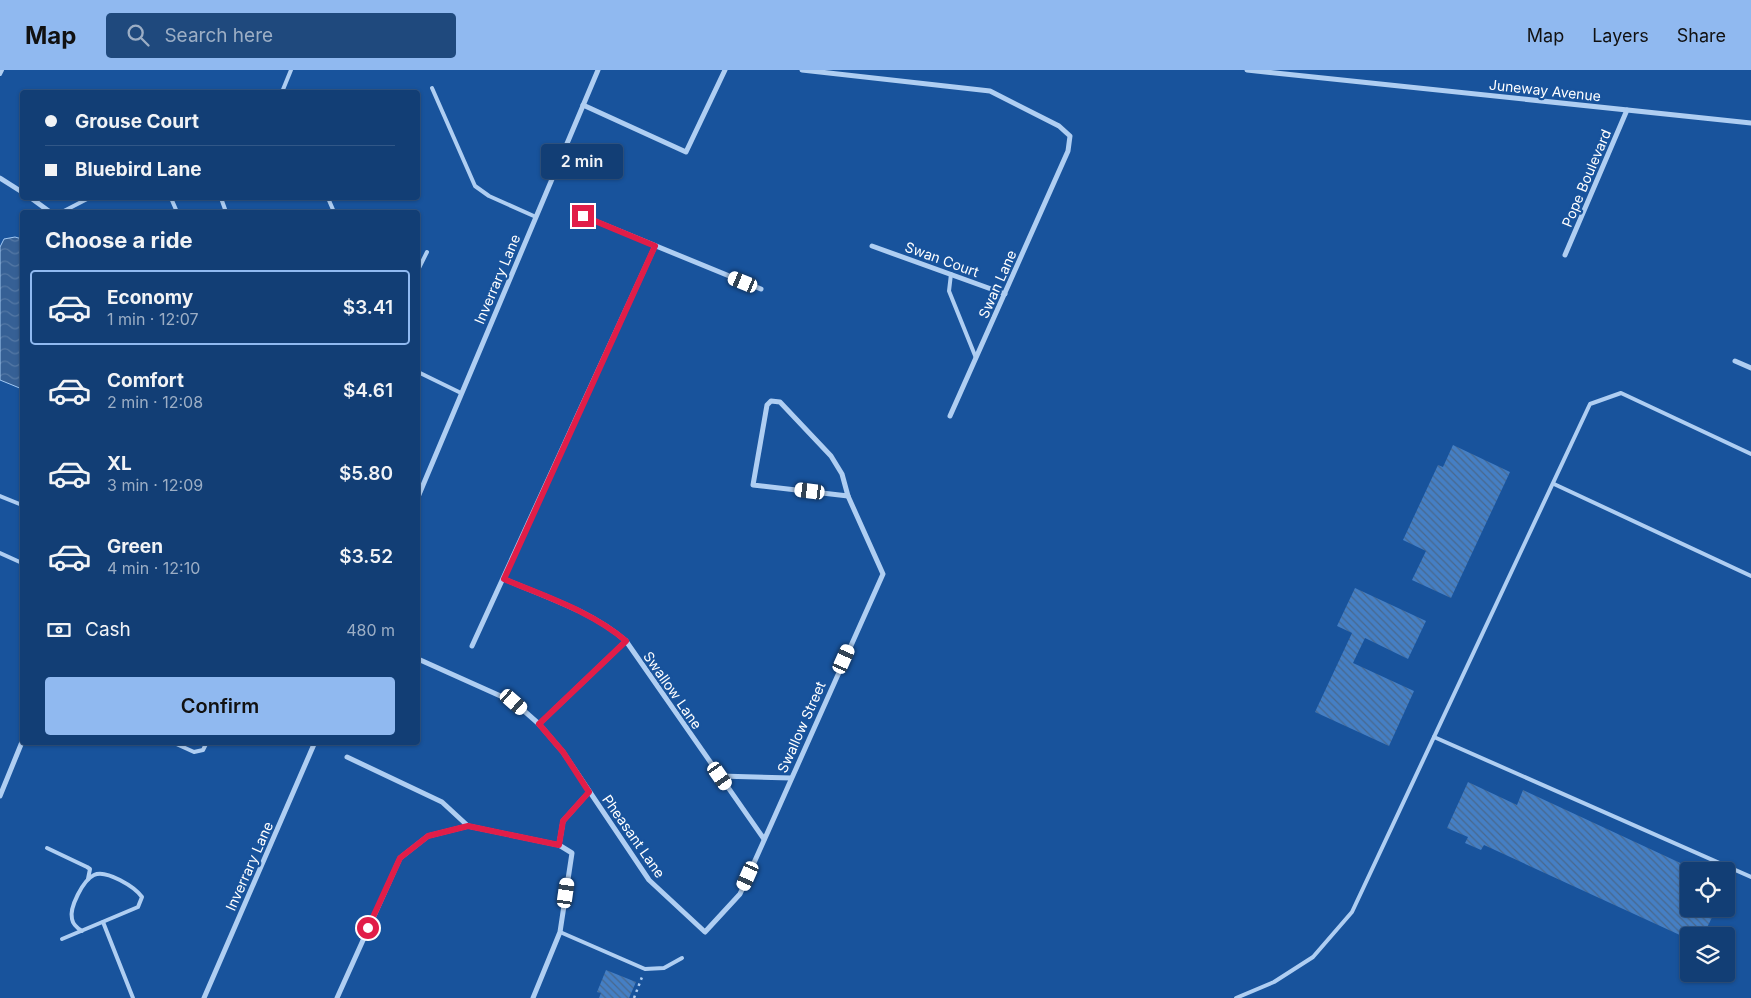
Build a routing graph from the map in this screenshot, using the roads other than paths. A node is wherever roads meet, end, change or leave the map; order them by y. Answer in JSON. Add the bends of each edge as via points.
{"nodes":[{"id":1,"x":2,"y":70,"type":"edge"},
{"id":2,"x":291,"y":70,"type":"edge"},
{"id":3,"x":598,"y":70,"type":"edge"},
{"id":4,"x":725,"y":70,"type":"edge"},
{"id":5,"x":802,"y":70,"type":"edge"},
{"id":6,"x":1247,"y":70,"type":"edge"},
{"id":7,"x":0,"y":74,"type":"edge"},
{"id":8,"x":432,"y":88,"type":"dead end"},
{"id":9,"x":283,"y":90,"type":"edge"},
{"id":10,"x":583,"y":106,"type":"junction"},
{"id":11,"x":1627,"y":110,"type":"junction"},
{"id":12,"x":1751,"y":123,"type":"edge"},
{"id":13,"x":0,"y":178,"type":"edge"},
{"id":14,"x":20,"y":191,"type":"edge"},
{"id":15,"x":34,"y":200,"type":"edge"},
{"id":16,"x":85,"y":200,"type":"edge"},
{"id":17,"x":47,"y":210,"type":"edge"},
{"id":18,"x":66,"y":210,"type":"edge"},
{"id":19,"x":583,"y":216,"type":"dead end"},
{"id":20,"x":536,"y":217,"type":"junction"},
{"id":21,"x":655,"y":246,"type":"junction"},
{"id":22,"x":872,"y":246,"type":"dead end"},
{"id":23,"x":426,"y":252,"type":"dead end"},
{"id":24,"x":1565,"y":255,"type":"dead end"},
{"id":25,"x":420,"y":266,"type":"edge"},
{"id":26,"x":951,"y":274,"type":"junction"},
{"id":27,"x":761,"y":289,"type":"dead end"},
{"id":28,"x":1005,"y":294,"type":"junction"},
{"id":29,"x":976,"y":358,"type":"junction"},
{"id":30,"x":1735,"y":361,"type":"dead end"},
{"id":31,"x":1751,"y":368,"type":"edge"},
{"id":32,"x":420,"y":373,"type":"edge"},
{"id":33,"x":461,"y":393,"type":"junction"},
{"id":34,"x":950,"y":416,"type":"dead end"},
{"id":35,"x":1751,"y":454,"type":"edge"},
{"id":36,"x":1554,"y":484,"type":"junction"},
{"id":37,"x":420,"y":492,"type":"edge"},
{"id":38,"x":0,"y":496,"type":"edge"},
{"id":39,"x":848,"y":496,"type":"junction"},
{"id":40,"x":20,"y":505,"type":"edge"},
{"id":41,"x":0,"y":553,"type":"edge"},
{"id":42,"x":20,"y":562,"type":"edge"},
{"id":43,"x":1751,"y":576,"type":"edge"},
{"id":44,"x":504,"y":579,"type":"junction"},
{"id":45,"x":626,"y":641,"type":"junction"},
{"id":46,"x":472,"y":646,"type":"dead end"},
{"id":47,"x":420,"y":660,"type":"edge"},
{"id":48,"x":539,"y":724,"type":"junction"},
{"id":49,"x":1434,"y":737,"type":"junction"},
{"id":50,"x":21,"y":745,"type":"edge"},
{"id":51,"x":179,"y":745,"type":"edge"},
{"id":52,"x":206,"y":745,"type":"edge"},
{"id":53,"x":314,"y":745,"type":"edge"},
{"id":54,"x":347,"y":757,"type":"dead end"},
{"id":55,"x":720,"y":776,"type":"junction"},
{"id":56,"x":791,"y":778,"type":"junction"},
{"id":57,"x":589,"y":792,"type":"junction"},
{"id":58,"x":0,"y":796,"type":"edge"},
{"id":59,"x":468,"y":826,"type":"junction"},
{"id":60,"x":764,"y":839,"type":"junction"},
{"id":61,"x":559,"y":845,"type":"junction"},
{"id":62,"x":47,"y":848,"type":"dead end"},
{"id":63,"x":1751,"y":877,"type":"edge"},
{"id":64,"x":87,"y":881,"type":"junction"},
{"id":65,"x":103,"y":922,"type":"junction"},
{"id":66,"x":82,"y":931,"type":"junction"},
{"id":67,"x":560,"y":932,"type":"junction"},
{"id":68,"x":706,"y":932,"type":"joint"},
{"id":69,"x":62,"y":938,"type":"dead end"},
{"id":70,"x":682,"y":958,"type":"dead end"},
{"id":71,"x":133,"y":998,"type":"edge"},
{"id":72,"x":204,"y":998,"type":"edge"},
{"id":73,"x":337,"y":998,"type":"edge"},
{"id":74,"x":533,"y":998,"type":"edge"},
{"id":75,"x":1236,"y":998,"type":"edge"}],
"edges":[{"from":1,"to":7,"type":"lane"},
{"from":2,"to":9,"type":"lane"},
{"from":3,"to":10,"type":"street","name":"Inverrary Lane"},
{"from":4,"to":10,"type":"street","via":[[686,152]]},
{"from":5,"to":28,"type":"street","name":"Swan Lane","via":[[990,91],[1059,126],[1070,136],[1064,161]]},
{"from":6,"to":11,"type":"street","name":"Juneway Avenue"},
{"from":8,"to":20,"type":"lane","via":[[475,186],[489,196]]},
{"from":10,"to":20,"type":"street","name":"Inverrary Lane"},
{"from":11,"to":12,"type":"street","name":"Juneway Avenue"},
{"from":11,"to":24,"type":"street","name":"Pope Boulevard"},
{"from":13,"to":14,"type":"street"},
{"from":15,"to":17,"type":"street"},
{"from":16,"to":18,"type":"lane"},
{"from":19,"to":21,"type":"street"},
{"from":20,"to":33,"type":"street","name":"Inverrary Lane"},
{"from":21,"to":27,"type":"street"},
{"from":21,"to":44,"type":"street"},
{"from":22,"to":26,"type":"street","name":"Swan Court"},
{"from":23,"to":25,"type":"lane"},
{"from":26,"to":28,"type":"street","name":"Swan Court"},
{"from":26,"to":29,"type":"lane","via":[[949,291]]},
{"from":28,"to":29,"type":"street","name":"Swan Lane"},
{"from":29,"to":34,"type":"street","name":"Swan Lane"},
{"from":30,"to":31,"type":"street"},
{"from":32,"to":33,"type":"lane"},
{"from":33,"to":37,"type":"street","name":"Inverrary Lane"},
{"from":35,"to":36,"type":"lane","via":[[1621,393],[1590,404]]},
{"from":36,"to":43,"type":"lane"},
{"from":36,"to":49,"type":"lane"},
{"from":38,"to":40,"type":"lane"},
{"from":39,"to":39,"type":"street","name":"Swallow Street","via":[[842,474],[832,456],[780,402],[771,401],[767,405],[753,485]]},
{"from":39,"to":56,"type":"street","name":"Swallow Street","via":[[883,574]]},
{"from":41,"to":42,"type":"lane"},
{"from":44,"to":45,"type":"street","name":"Swallow Lane","via":[[582,612],[611,628]]},
{"from":44,"to":46,"type":"street"},
{"from":45,"to":48,"type":"street"},
{"from":45,"to":55,"type":"street","name":"Swallow Lane"},
{"from":47,"to":48,"type":"street","name":"Pheasant Lane","via":[[514,702]]},
{"from":48,"to":57,"type":"street","name":"Pheasant Lane","via":[[563,752]]},
{"from":49,"to":63,"type":"lane"},
{"from":49,"to":75,"type":"lane","via":[[1352,912],[1313,957],[1274,982]]},
{"from":50,"to":58,"type":"street"},
{"from":51,"to":52,"type":"lane","via":[[194,752],[203,750]]},
{"from":53,"to":72,"type":"street","name":"Inverrary Lane"},
{"from":54,"to":59,"type":"street","via":[[442,802]]},
{"from":55,"to":56,"type":"street"},
{"from":55,"to":60,"type":"street","name":"Swallow Lane"},
{"from":56,"to":60,"type":"street","name":"Swallow Street"},
{"from":57,"to":61,"type":"street","via":[[563,821]]},
{"from":57,"to":68,"type":"street","name":"Pheasant Lane","via":[[649,880]]},
{"from":59,"to":61,"type":"street"},
{"from":59,"to":73,"type":"street","via":[[428,836],[400,858]]},
{"from":60,"to":68,"type":"street","name":"Swallow Street","via":[[740,894]]},
{"from":61,"to":67,"type":"street","via":[[572,854]]},
{"from":62,"to":64,"type":"lane","via":[[87,867],[90,870]]},
{"from":64,"to":65,"type":"lane","via":[[94,874],[104,874],[132,887],[142,897],[138,907]]},
{"from":64,"to":66,"type":"lane","via":[[76,899],[71,918],[74,926]]},
{"from":65,"to":66,"type":"lane"},
{"from":65,"to":71,"type":"lane"},
{"from":66,"to":69,"type":"lane"},
{"from":67,"to":70,"type":"lane","via":[[645,969],[664,968]]},
{"from":67,"to":74,"type":"street"}]}
